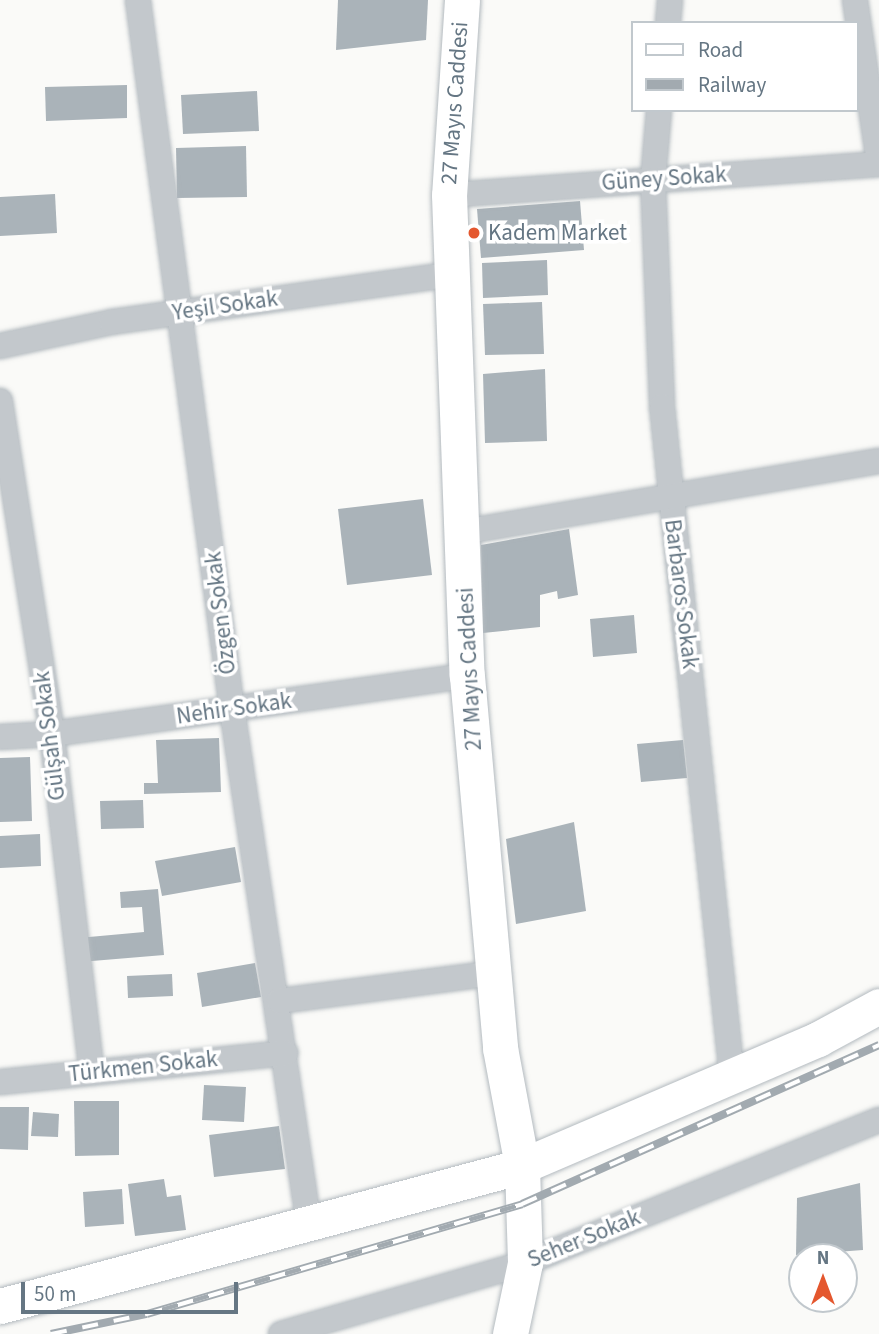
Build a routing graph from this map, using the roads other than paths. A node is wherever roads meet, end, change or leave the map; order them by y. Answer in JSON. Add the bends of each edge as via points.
{"nodes":[{"id":1,"x":138,"y":0,"type":"edge"},
{"id":2,"x":461,"y":0,"type":"edge"},
{"id":3,"x":670,"y":0,"type":"edge"},
{"id":4,"x":855,"y":0,"type":"edge"},
{"id":5,"x":668,"y":21,"type":"edge"},
{"id":6,"x":660,"y":112,"type":"edge"},
{"id":7,"x":879,"y":164,"type":"edge"},
{"id":8,"x":653,"y":180,"type":"junction"},
{"id":9,"x":449,"y":195,"type":"junction"},
{"id":10,"x":452,"y":274,"type":"junction"},
{"id":11,"x":180,"y":313,"type":"junction"},
{"id":12,"x":0,"y":346,"type":"edge"},
{"id":13,"x":0,"y":401,"type":"edge"},
{"id":14,"x":879,"y":461,"type":"edge"},
{"id":15,"x":668,"y":495,"type":"junction"},
{"id":16,"x":463,"y":532,"type":"junction"},
{"id":17,"x":467,"y":676,"type":"junction"},
{"id":18,"x":232,"y":709,"type":"junction"},
{"id":19,"x":52,"y":734,"type":"junction"},
{"id":20,"x":0,"y":737,"type":"edge"},
{"id":21,"x":495,"y":974,"type":"junction"},
{"id":22,"x":279,"y":1001,"type":"junction"},
{"id":23,"x":879,"y":1006,"type":"edge"},
{"id":24,"x":286,"y":1053,"type":"junction"},
{"id":25,"x":92,"y":1073,"type":"junction"},
{"id":26,"x":732,"y":1076,"type":"junction"},
{"id":27,"x":0,"y":1082,"type":"edge"},
{"id":28,"x":879,"y":1120,"type":"edge"},
{"id":29,"x":522,"y":1166,"type":"junction"},
{"id":30,"x":309,"y":1225,"type":"junction"},
{"id":31,"x":526,"y":1263,"type":"junction"},
{"id":32,"x":0,"y":1306,"type":"edge"},
{"id":33,"x":281,"y":1334,"type":"edge"},
{"id":34,"x":510,"y":1334,"type":"edge"}],
"edges":[{"from":1,"to":11,"type":"street","name":"Özgen Sokak"},
{"from":2,"to":9,"type":"street","name":"27 Mayıs Caddesi"},
{"from":3,"to":5,"type":"street"},
{"from":4,"to":7,"type":"street"},
{"from":6,"to":8,"type":"street","name":"Barbaros Sokak"},
{"from":7,"to":8,"type":"street","name":"Güney Sokak"},
{"from":8,"to":9,"type":"street","name":"Güney Sokak"},
{"from":8,"to":15,"type":"street","name":"Barbaros Sokak"},
{"from":9,"to":10,"type":"street","name":"27 Mayıs Caddesi"},
{"from":10,"to":11,"type":"street","name":"Yeşil Sokak"},
{"from":10,"to":16,"type":"street","name":"27 Mayıs Caddesi"},
{"from":11,"to":12,"type":"street","name":"Yeşil Sokak"},
{"from":11,"to":18,"type":"street","name":"Özgen Sokak"},
{"from":13,"to":19,"type":"street","name":"Gülşah Sokak"},
{"from":14,"to":15,"type":"street"},
{"from":15,"to":16,"type":"street"},
{"from":15,"to":26,"type":"street","name":"Barbaros Sokak","via":[[694,695]]},
{"from":16,"to":17,"type":"street","name":"27 Mayıs Caddesi"},
{"from":17,"to":18,"type":"street","name":"Nehir Sokak"},
{"from":17,"to":21,"type":"street","name":"27 Mayıs Caddesi"},
{"from":18,"to":19,"type":"street","name":"Nehir Sokak"},
{"from":18,"to":22,"type":"street","name":"Özgen Sokak"},
{"from":19,"to":20,"type":"street","name":"Nehir Sokak"},
{"from":19,"to":25,"type":"street","name":"Gülşah Sokak"},
{"from":21,"to":22,"type":"street"},
{"from":21,"to":29,"type":"street","name":"27 Mayıs Caddesi","via":[[500,1048]]},
{"from":22,"to":24,"type":"street","name":"Özgen Sokak"},
{"from":23,"to":26,"type":"street"},
{"from":24,"to":25,"type":"street","name":"Türkmen Sokak"},
{"from":24,"to":30,"type":"street","name":"Özgen Sokak"},
{"from":25,"to":27,"type":"street","name":"Türkmen Sokak"},
{"from":26,"to":29,"type":"street"},
{"from":28,"to":31,"type":"street","name":"Seher Sokak"},
{"from":29,"to":30,"type":"street"},
{"from":29,"to":31,"type":"street","name":"27 Mayıs Caddesi"},
{"from":30,"to":32,"type":"street"},
{"from":31,"to":33,"type":"street","name":"Seher Sokak"},
{"from":31,"to":34,"type":"street","name":"27 Mayıs Caddesi"}]}
